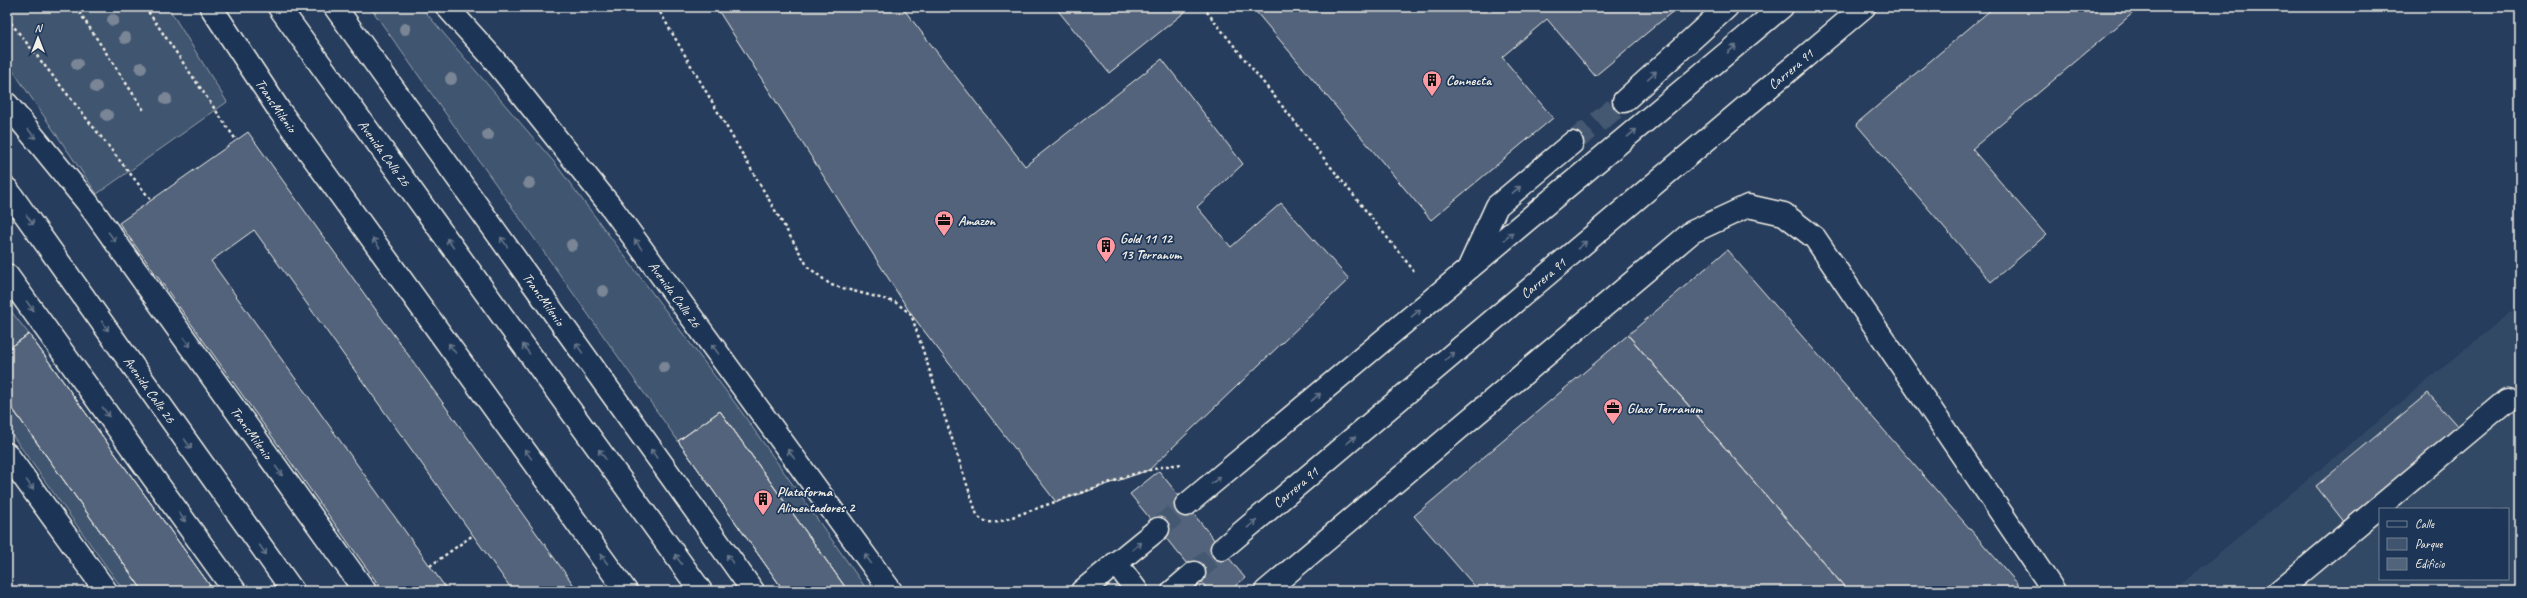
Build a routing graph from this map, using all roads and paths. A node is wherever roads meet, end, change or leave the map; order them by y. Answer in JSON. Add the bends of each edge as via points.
{"nodes":[{"id":1,"x":76,"y":7,"type":"edge"},
{"id":2,"x":145,"y":7,"type":"edge"},
{"id":3,"x":211,"y":7,"type":"edge"},
{"id":4,"x":279,"y":7,"type":"edge"},
{"id":5,"x":335,"y":7,"type":"edge"},
{"id":6,"x":447,"y":7,"type":"edge"},
{"id":7,"x":657,"y":7,"type":"edge"},
{"id":8,"x":1203,"y":7,"type":"edge"},
{"id":9,"x":1727,"y":7,"type":"edge"},
{"id":10,"x":1782,"y":7,"type":"edge"},
{"id":11,"x":1864,"y":7,"type":"edge"},
{"id":12,"x":7,"y":18,"type":"edge"},
{"id":13,"x":1624,"y":101,"type":"tunnel mouth"},
{"id":14,"x":7,"y":104,"type":"edge"},
{"id":15,"x":145,"y":112,"type":"dead end"},
{"id":16,"x":236,"y":140,"type":"dead end"},
{"id":17,"x":1572,"y":143,"type":"tunnel mouth"},
{"id":18,"x":7,"y":188,"type":"edge"},
{"id":19,"x":151,"y":200,"type":"dead end"},
{"id":20,"x":1468,"y":269,"type":"junction"},
{"id":21,"x":1416,"y":272,"type":"dead end"},
{"id":22,"x":7,"y":275,"type":"edge"},
{"id":23,"x":2507,"y":400,"type":"dead end"},
{"id":24,"x":7,"y":454,"type":"edge"},
{"id":25,"x":1187,"y":464,"type":"dead end"},
{"id":26,"x":1186,"y":505,"type":"tunnel mouth"},
{"id":27,"x":1158,"y":529,"type":"tunnel mouth"},
{"id":28,"x":473,"y":535,"type":"dead end"},
{"id":29,"x":1222,"y":550,"type":"tunnel mouth"},
{"id":30,"x":1116,"y":563,"type":"junction"},
{"id":31,"x":430,"y":566,"type":"dead end"},
{"id":32,"x":1194,"y":573,"type":"tunnel mouth"},
{"id":33,"x":106,"y":591,"type":"edge"},
{"id":34,"x":235,"y":591,"type":"edge"},
{"id":35,"x":293,"y":591,"type":"edge"},
{"id":36,"x":365,"y":591,"type":"edge"},
{"id":37,"x":626,"y":591,"type":"edge"},
{"id":38,"x":701,"y":591,"type":"edge"},
{"id":39,"x":753,"y":591,"type":"edge"},
{"id":40,"x":891,"y":591,"type":"edge"},
{"id":41,"x":1082,"y":591,"type":"edge"},
{"id":42,"x":1138,"y":591,"type":"edge"},
{"id":43,"x":1173,"y":591,"type":"edge"},
{"id":44,"x":1266,"y":591,"type":"edge"},
{"id":45,"x":2054,"y":591,"type":"edge"},
{"id":46,"x":2279,"y":591,"type":"edge"}],
"edges":[{"from":1,"to":15,"type":"path"},
{"from":2,"to":16,"type":"path"},
{"from":37,"to":3,"type":"main road","name":"TransMilenio","one_way":true,"via":[[279,110]]},
{"from":38,"to":4,"type":"main road","name":"Avenida Calle 26","one_way":true},
{"from":39,"to":5,"type":"main road","name":"TransMilenio","one_way":true},
{"from":40,"to":6,"type":"main road","name":"Avenida Calle 26","one_way":true,"via":[[612,208],[491,56]]},
{"from":7,"to":25,"type":"path","via":[[808,267],[831,285],[894,302],[911,314],[977,514],[981,519],[989,523],[998,522],[1134,474]]},
{"from":8,"to":21,"type":"path"},
{"from":13,"to":9,"type":"main road","one_way":true},
{"from":20,"to":10,"type":"main road","one_way":true},
{"from":29,"to":11,"type":"main road","name":"Carrera 91","one_way":true},
{"from":12,"to":19,"type":"path"},
{"from":14,"to":36,"type":"main road","name":"TransMilenio","one_way":true,"via":[[87,202]]},
{"from":20,"to":17,"type":"main road","one_way":true,"via":[[1497,206]]},
{"from":18,"to":35,"type":"main road","name":"Avenida Calle 26","one_way":true},
{"from":26,"to":20,"type":"main road","one_way":true},
{"from":22,"to":34,"type":"main road","one_way":true},
{"from":23,"to":46,"type":"main road"},
{"from":24,"to":33,"type":"main road","one_way":true},
{"from":30,"to":27,"type":"main road","one_way":true},
{"from":28,"to":31,"type":"path"},
{"from":30,"to":41,"type":"main road"},
{"from":30,"to":42,"type":"main road"},
{"from":32,"to":43,"type":"main road"},
{"from":44,"to":45,"type":"main road","via":[[1692,232],[1748,206],[1784,214],[1815,238]]}]}
